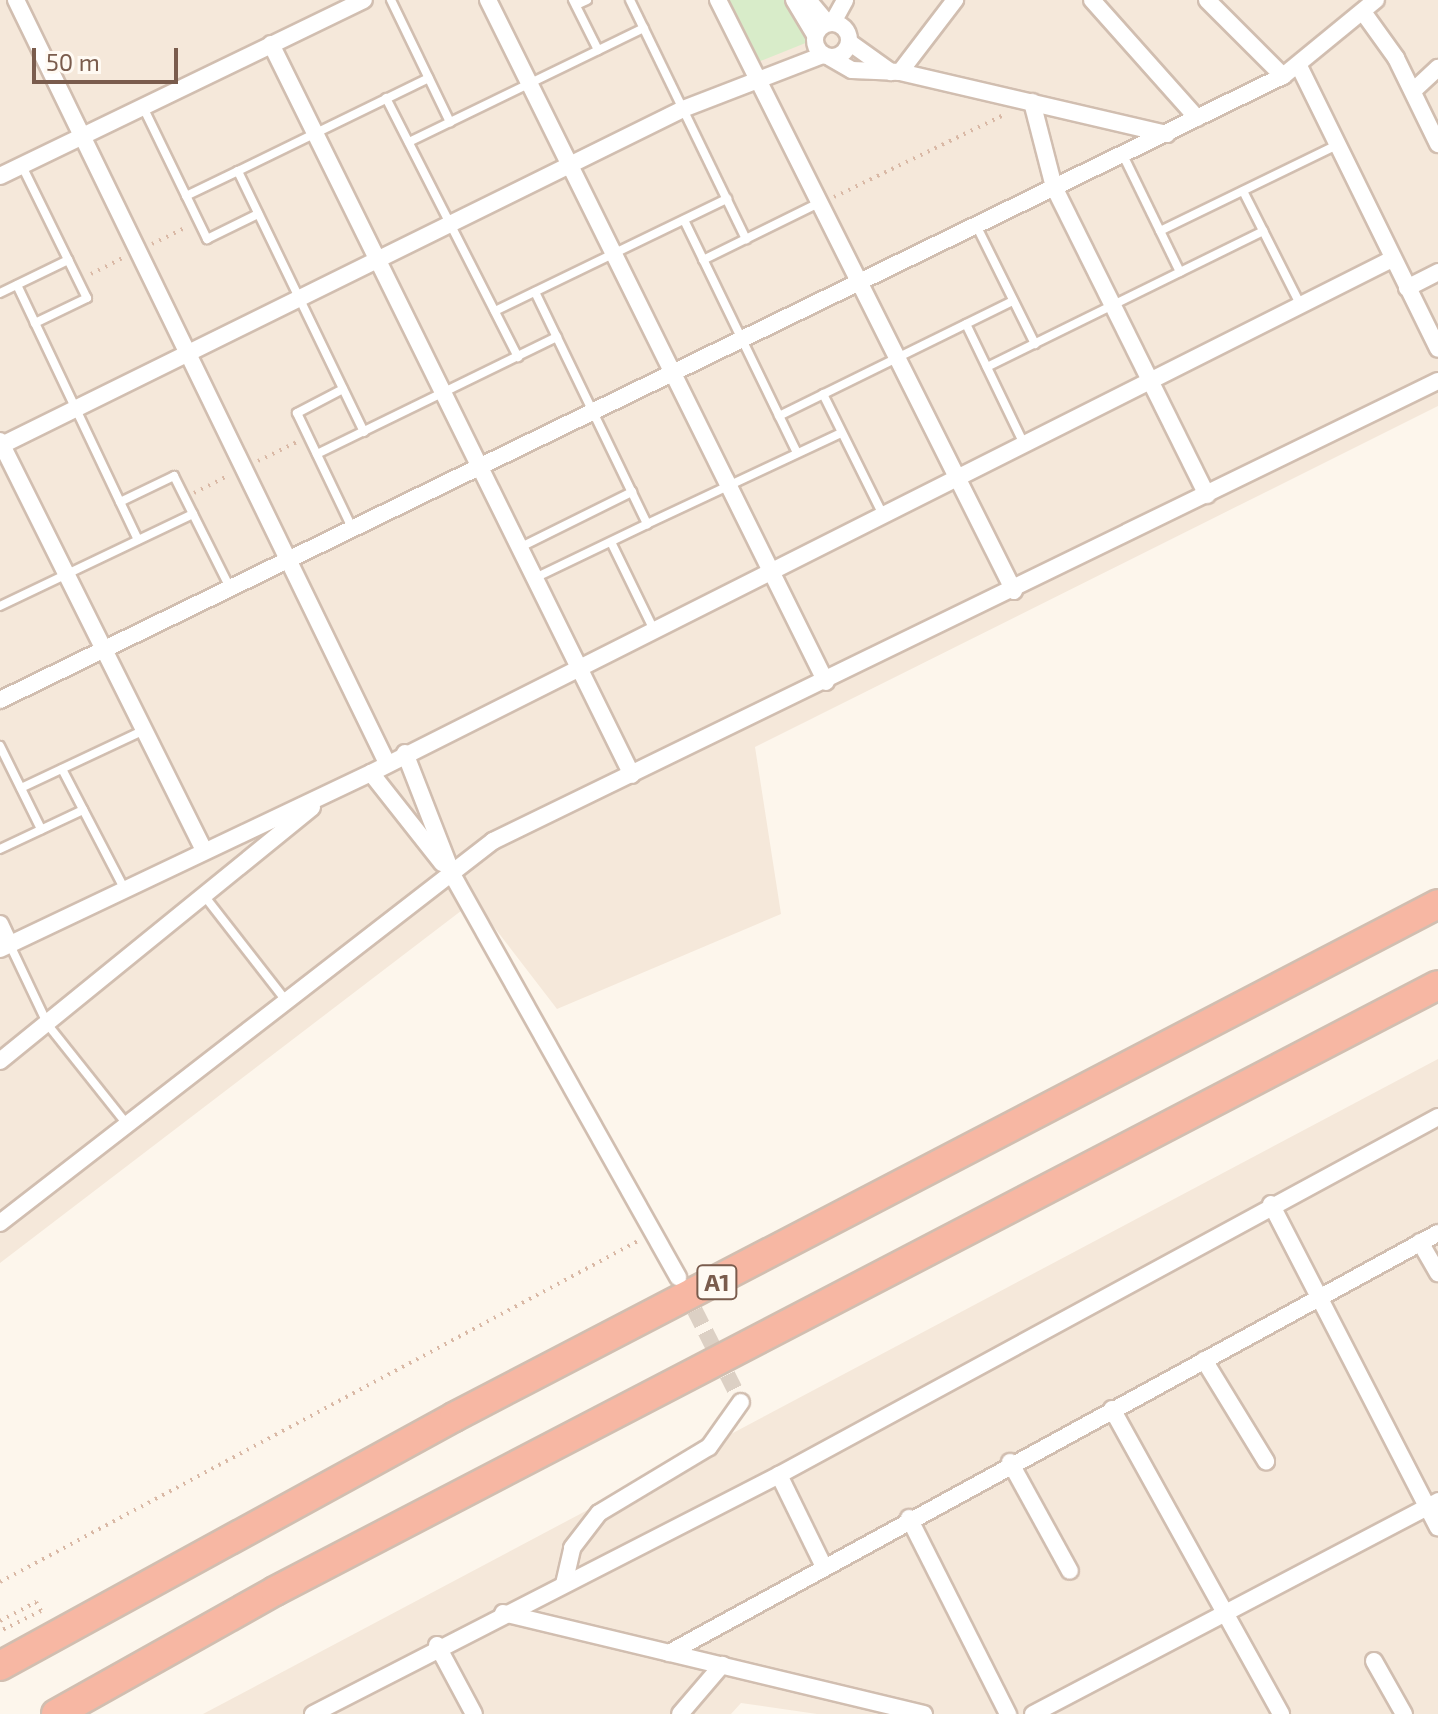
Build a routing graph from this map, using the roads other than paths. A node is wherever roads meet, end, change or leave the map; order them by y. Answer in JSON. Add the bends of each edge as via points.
{"nodes":[{"id":1,"x":16,"y":0,"type":"edge"},
{"id":2,"x":364,"y":0,"type":"edge"},
{"id":3,"x":391,"y":0,"type":"edge"},
{"id":4,"x":488,"y":0,"type":"edge"},
{"id":5,"x":587,"y":0,"type":"edge"},
{"id":6,"x":630,"y":0,"type":"edge"},
{"id":7,"x":718,"y":0,"type":"edge"},
{"id":8,"x":794,"y":0,"type":"edge"},
{"id":9,"x":808,"y":0,"type":"edge"},
{"id":10,"x":845,"y":0,"type":"edge"},
{"id":11,"x":955,"y":0,"type":"edge"},
{"id":12,"x":1092,"y":0,"type":"edge"},
{"id":13,"x":1207,"y":0,"type":"edge"},
{"id":14,"x":1376,"y":0,"type":"edge"},
{"id":15,"x":575,"y":3,"type":"edge"},
{"id":16,"x":1363,"y":12,"type":"junction"},
{"id":17,"x":644,"y":28,"type":"junction"},
{"id":18,"x":824,"y":39,"type":"junction"},
{"id":19,"x":849,"y":42,"type":"junction"},
{"id":20,"x":271,"y":44,"type":"junction"},
{"id":21,"x":598,"y":50,"type":"junction"},
{"id":22,"x":1299,"y":66,"type":"junction"},
{"id":23,"x":1438,"y":68,"type":"edge"},
{"id":24,"x":895,"y":72,"type":"junction"},
{"id":25,"x":1283,"y":76,"type":"junction"},
{"id":26,"x":757,"y":77,"type":"junction"},
{"id":27,"x":429,"y":78,"type":"junction"},
{"id":28,"x":529,"y":84,"type":"junction"},
{"id":29,"x":1413,"y":91,"type":"junction"},
{"id":30,"x":386,"y":98,"type":"junction"},
{"id":31,"x":1032,"y":102,"type":"junction"},
{"id":32,"x":143,"y":107,"type":"junction"},
{"id":33,"x":683,"y":109,"type":"junction"},
{"id":34,"x":1197,"y":118,"type":"junction"},
{"id":35,"x":450,"y":122,"type":"junction"},
{"id":36,"x":316,"y":132,"type":"junction"},
{"id":37,"x":87,"y":133,"type":"junction"},
{"id":38,"x":1167,"y":134,"type":"junction"},
{"id":39,"x":409,"y":142,"type":"junction"},
{"id":40,"x":1438,"y":144,"type":"edge"},
{"id":41,"x":1337,"y":145,"type":"junction"},
{"id":42,"x":1123,"y":155,"type":"junction"},
{"id":43,"x":21,"y":165,"type":"junction"},
{"id":44,"x":569,"y":165,"type":"junction"},
{"id":45,"x":238,"y":171,"type":"junction"},
{"id":46,"x":0,"y":176,"type":"edge"},
{"id":47,"x":1054,"y":187,"type":"junction"},
{"id":48,"x":1243,"y":191,"type":"junction"},
{"id":49,"x":186,"y":196,"type":"junction"},
{"id":50,"x":727,"y":199,"type":"junction"},
{"id":51,"x":817,"y":204,"type":"junction"},
{"id":52,"x":258,"y":214,"type":"junction"},
{"id":53,"x":684,"y":220,"type":"junction"},
{"id":54,"x":451,"y":224,"type":"junction"},
{"id":55,"x":975,"y":224,"type":"junction"},
{"id":56,"x":1160,"y":231,"type":"junction"},
{"id":57,"x":1263,"y":231,"type":"junction"},
{"id":58,"x":746,"y":239,"type":"junction"},
{"id":59,"x":613,"y":254,"type":"junction"},
{"id":60,"x":379,"y":259,"type":"junction"},
{"id":61,"x":1392,"y":259,"type":"junction"},
{"id":62,"x":68,"y":260,"type":"junction"},
{"id":63,"x":703,"y":260,"type":"junction"},
{"id":64,"x":1180,"y":272,"type":"junction"},
{"id":65,"x":1438,"y":272,"type":"edge"},
{"id":66,"x":857,"y":281,"type":"junction"},
{"id":67,"x":17,"y":285,"type":"junction"},
{"id":68,"x":1407,"y":288,"type":"junction"},
{"id":69,"x":535,"y":292,"type":"junction"},
{"id":70,"x":0,"y":293,"type":"edge"},
{"id":71,"x":298,"y":299,"type":"junction"},
{"id":72,"x":1013,"y":301,"type":"junction"},
{"id":73,"x":1300,"y":304,"type":"junction"},
{"id":74,"x":1113,"y":305,"type":"junction"},
{"id":75,"x":495,"y":311,"type":"junction"},
{"id":76,"x":35,"y":323,"type":"junction"},
{"id":77,"x":966,"y":324,"type":"junction"},
{"id":78,"x":557,"y":337,"type":"junction"},
{"id":79,"x":740,"y":338,"type":"junction"},
{"id":80,"x":1035,"y":344,"type":"junction"},
{"id":81,"x":1438,"y":349,"type":"edge"},
{"id":82,"x":192,"y":352,"type":"junction"},
{"id":83,"x":518,"y":357,"type":"junction"},
{"id":84,"x":897,"y":358,"type":"junction"},
{"id":85,"x":987,"y":367,"type":"junction"},
{"id":86,"x":671,"y":372,"type":"junction"},
{"id":87,"x":1151,"y":382,"type":"junction"},
{"id":88,"x":1437,"y":383,"type":"edge"},
{"id":89,"x":343,"y":389,"type":"junction"},
{"id":90,"x":447,"y":391,"type":"junction"},
{"id":91,"x":823,"y":394,"type":"junction"},
{"id":92,"x":77,"y":409,"type":"junction"},
{"id":93,"x":593,"y":410,"type":"junction"},
{"id":94,"x":779,"y":416,"type":"junction"},
{"id":95,"x":364,"y":432,"type":"junction"},
{"id":96,"x":841,"y":433,"type":"junction"},
{"id":97,"x":1,"y":444,"type":"edge"},
{"id":98,"x":1025,"y":446,"type":"junction"},
{"id":99,"x":797,"y":453,"type":"junction"},
{"id":100,"x":317,"y":454,"type":"junction"},
{"id":101,"x":484,"y":464,"type":"junction"},
{"id":102,"x":959,"y":479,"type":"junction"},
{"id":103,"x":729,"y":485,"type":"junction"},
{"id":104,"x":632,"y":492,"type":"junction"},
{"id":105,"x":1207,"y":495,"type":"junction"},
{"id":106,"x":120,"y":502,"type":"junction"},
{"id":107,"x":193,"y":514,"type":"junction"},
{"id":108,"x":883,"y":516,"type":"junction"},
{"id":109,"x":647,"y":524,"type":"junction"},
{"id":110,"x":352,"y":529,"type":"junction"},
{"id":111,"x":138,"y":540,"type":"junction"},
{"id":112,"x":611,"y":542,"type":"junction"},
{"id":113,"x":523,"y":546,"type":"junction"},
{"id":114,"x":293,"y":558,"type":"junction"},
{"id":115,"x":773,"y":570,"type":"junction"},
{"id":116,"x":67,"y":575,"type":"junction"},
{"id":117,"x":537,"y":577,"type":"junction"},
{"id":118,"x":230,"y":589,"type":"junction"},
{"id":119,"x":1014,"y":591,"type":"junction"},
{"id":120,"x":0,"y":606,"type":"edge"},
{"id":121,"x":653,"y":628,"type":"junction"},
{"id":122,"x":104,"y":650,"type":"junction"},
{"id":123,"x":579,"y":663,"type":"junction"},
{"id":124,"x":826,"y":682,"type":"junction"},
{"id":125,"x":0,"y":700,"type":"edge"},
{"id":126,"x":144,"y":730,"type":"junction"},
{"id":127,"x":0,"y":746,"type":"edge"},
{"id":128,"x":405,"y":753,"type":"junction"},
{"id":129,"x":387,"y":763,"type":"junction"},
{"id":130,"x":62,"y":769,"type":"junction"},
{"id":131,"x":371,"y":773,"type":"junction"},
{"id":132,"x":632,"y":775,"type":"junction"},
{"id":133,"x":21,"y":788,"type":"junction"},
{"id":134,"x":327,"y":794,"type":"junction"},
{"id":135,"x":83,"y":810,"type":"junction"},
{"id":136,"x":41,"y":829,"type":"junction"},
{"id":137,"x":0,"y":849,"type":"edge"},
{"id":138,"x":203,"y":849,"type":"junction"},
{"id":139,"x":453,"y":876,"type":"junction"},
{"id":140,"x":124,"y":888,"type":"junction"},
{"id":141,"x":206,"y":898,"type":"junction"},
{"id":142,"x":1438,"y":904,"type":"edge"},
{"id":143,"x":0,"y":924,"type":"edge"},
{"id":144,"x":5,"y":947,"type":"edge"},
{"id":145,"x":1438,"y":985,"type":"edge"},
{"id":146,"x":288,"y":1004,"type":"junction"},
{"id":147,"x":48,"y":1025,"type":"junction"},
{"id":148,"x":0,"y":1061,"type":"edge"},
{"id":149,"x":1438,"y":1117,"type":"edge"},
{"id":150,"x":130,"y":1127,"type":"junction"},
{"id":151,"x":1271,"y":1204,"type":"junction"},
{"id":152,"x":0,"y":1223,"type":"edge"},
{"id":153,"x":1438,"y":1233,"type":"edge"},
{"id":154,"x":1420,"y":1242,"type":"junction"},
{"id":155,"x":1438,"y":1273,"type":"edge"},
{"id":156,"x":678,"y":1277,"type":"tunnel mouth"},
{"id":157,"x":1319,"y":1296,"type":"junction"},
{"id":158,"x":1204,"y":1360,"type":"junction"},
{"id":159,"x":741,"y":1402,"type":"dead end"},
{"id":160,"x":1112,"y":1409,"type":"junction"},
{"id":161,"x":1266,"y":1461,"type":"dead end"},
{"id":162,"x":1010,"y":1462,"type":"junction"},
{"id":163,"x":779,"y":1475,"type":"junction"},
{"id":164,"x":1433,"y":1504,"type":"edge"},
{"id":165,"x":909,"y":1518,"type":"junction"},
{"id":166,"x":1438,"y":1527,"type":"edge"},
{"id":167,"x":824,"y":1567,"type":"junction"},
{"id":168,"x":1070,"y":1571,"type":"dead end"},
{"id":169,"x":564,"y":1584,"type":"junction"},
{"id":170,"x":503,"y":1613,"type":"junction"},
{"id":171,"x":1224,"y":1616,"type":"junction"},
{"id":172,"x":437,"y":1645,"type":"junction"},
{"id":173,"x":669,"y":1653,"type":"junction"},
{"id":174,"x":1374,"y":1661,"type":"dead end"},
{"id":175,"x":722,"y":1665,"type":"junction"},
{"id":176,"x":0,"y":1666,"type":"edge"},
{"id":177,"x":56,"y":1714,"type":"edge"},
{"id":178,"x":313,"y":1714,"type":"edge"},
{"id":179,"x":474,"y":1714,"type":"edge"},
{"id":180,"x":680,"y":1714,"type":"edge"},
{"id":181,"x":924,"y":1714,"type":"edge"},
{"id":182,"x":1008,"y":1714,"type":"edge"},
{"id":183,"x":1033,"y":1714,"type":"edge"},
{"id":184,"x":1281,"y":1714,"type":"edge"},
{"id":185,"x":1404,"y":1714,"type":"edge"}],
"edges":[{"from":1,"to":37,"type":"street"},
{"from":2,"to":20,"type":"street"},
{"from":3,"to":27,"type":"lane"},
{"from":4,"to":28,"type":"street"},
{"from":5,"to":15,"type":"lane"},
{"from":6,"to":17,"type":"lane"},
{"from":7,"to":26,"type":"street"},
{"from":8,"to":18,"type":"street"},
{"from":9,"to":18,"type":"street"},
{"from":10,"to":18,"type":"street"},
{"from":11,"to":24,"type":"street"},
{"from":12,"to":34,"type":"street"},
{"from":13,"to":25,"type":"street"},
{"from":14,"to":16,"type":"street"},
{"from":15,"to":21,"type":"lane"},
{"from":16,"to":22,"type":"street"},
{"from":16,"to":29,"type":"street"},
{"from":17,"to":21,"type":"lane"},
{"from":17,"to":33,"type":"lane"},
{"from":18,"to":19,"type":"street"},
{"from":18,"to":19,"type":"street"},
{"from":18,"to":24,"type":"street","via":[[852,70]]},
{"from":18,"to":26,"type":"street"},
{"from":19,"to":24,"type":"street"},
{"from":20,"to":32,"type":"street"},
{"from":20,"to":36,"type":"street"},
{"from":21,"to":28,"type":"lane"},
{"from":22,"to":25,"type":"street"},
{"from":22,"to":41,"type":"street"},
{"from":23,"to":29,"type":"street"},
{"from":24,"to":31,"type":"street"},
{"from":25,"to":34,"type":"street"},
{"from":26,"to":33,"type":"street"},
{"from":26,"to":51,"type":"street"},
{"from":27,"to":30,"type":"lane"},
{"from":27,"to":35,"type":"lane"},
{"from":28,"to":35,"type":"lane"},
{"from":28,"to":44,"type":"street"},
{"from":29,"to":40,"type":"street"},
{"from":30,"to":36,"type":"lane"},
{"from":30,"to":39,"type":"lane"},
{"from":31,"to":38,"type":"street"},
{"from":31,"to":47,"type":"street"},
{"from":32,"to":37,"type":"street"},
{"from":32,"to":49,"type":"lane"},
{"from":33,"to":44,"type":"street"},
{"from":33,"to":50,"type":"lane"},
{"from":34,"to":38,"type":"street"},
{"from":35,"to":39,"type":"lane"},
{"from":36,"to":45,"type":"lane"},
{"from":36,"to":60,"type":"street"},
{"from":37,"to":43,"type":"street"},
{"from":37,"to":82,"type":"street"},
{"from":38,"to":42,"type":"street"},
{"from":39,"to":54,"type":"lane"},
{"from":41,"to":48,"type":"lane"},
{"from":41,"to":61,"type":"street"},
{"from":42,"to":47,"type":"street"},
{"from":42,"to":56,"type":"lane"},
{"from":43,"to":46,"type":"street"},
{"from":43,"to":62,"type":"lane"},
{"from":44,"to":54,"type":"street"},
{"from":44,"to":59,"type":"street"},
{"from":45,"to":49,"type":"lane"},
{"from":45,"to":52,"type":"lane"},
{"from":47,"to":55,"type":"street"},
{"from":47,"to":74,"type":"street"},
{"from":48,"to":56,"type":"lane"},
{"from":48,"to":57,"type":"lane"},
{"from":49,"to":52,"type":"lane","via":[[207,239]]},
{"from":50,"to":53,"type":"lane"},
{"from":50,"to":58,"type":"lane"},
{"from":51,"to":58,"type":"lane"},
{"from":51,"to":66,"type":"street"},
{"from":52,"to":71,"type":"lane"},
{"from":53,"to":59,"type":"lane"},
{"from":53,"to":63,"type":"lane"},
{"from":54,"to":60,"type":"street"},
{"from":54,"to":75,"type":"lane"},
{"from":55,"to":66,"type":"street"},
{"from":55,"to":72,"type":"lane"},
{"from":56,"to":64,"type":"lane"},
{"from":57,"to":64,"type":"lane"},
{"from":57,"to":73,"type":"lane"},
{"from":58,"to":63,"type":"lane"},
{"from":59,"to":69,"type":"lane"},
{"from":59,"to":86,"type":"street"},
{"from":60,"to":71,"type":"street"},
{"from":60,"to":90,"type":"street"},
{"from":61,"to":68,"type":"street"},
{"from":61,"to":73,"type":"street"},
{"from":62,"to":67,"type":"lane"},
{"from":62,"to":76,"type":"lane","via":[[87,298]]},
{"from":63,"to":79,"type":"lane"},
{"from":64,"to":74,"type":"lane"},
{"from":65,"to":68,"type":"street"},
{"from":66,"to":79,"type":"street"},
{"from":66,"to":84,"type":"street"},
{"from":67,"to":70,"type":"lane"},
{"from":67,"to":76,"type":"lane"},
{"from":68,"to":81,"type":"street"},
{"from":69,"to":75,"type":"lane"},
{"from":69,"to":78,"type":"lane"},
{"from":71,"to":82,"type":"street"},
{"from":71,"to":89,"type":"lane"},
{"from":72,"to":77,"type":"lane"},
{"from":72,"to":80,"type":"lane"},
{"from":73,"to":87,"type":"street"},
{"from":74,"to":80,"type":"lane"},
{"from":74,"to":87,"type":"street"},
{"from":75,"to":83,"type":"lane"},
{"from":76,"to":92,"type":"lane"},
{"from":77,"to":84,"type":"lane"},
{"from":77,"to":85,"type":"lane"},
{"from":78,"to":83,"type":"lane"},
{"from":78,"to":93,"type":"lane"},
{"from":79,"to":86,"type":"street"},
{"from":79,"to":94,"type":"lane"},
{"from":80,"to":85,"type":"lane"},
{"from":82,"to":92,"type":"street"},
{"from":82,"to":114,"type":"street"},
{"from":83,"to":90,"type":"lane"},
{"from":84,"to":91,"type":"lane"},
{"from":84,"to":102,"type":"street"},
{"from":85,"to":98,"type":"lane"},
{"from":86,"to":93,"type":"street"},
{"from":86,"to":103,"type":"street"},
{"from":87,"to":98,"type":"street"},
{"from":87,"to":105,"type":"street"},
{"from":88,"to":105,"type":"street"},
{"from":89,"to":95,"type":"lane"},
{"from":89,"to":100,"type":"lane","via":[[297,413]]},
{"from":90,"to":95,"type":"lane"},
{"from":90,"to":101,"type":"street"},
{"from":91,"to":94,"type":"lane"},
{"from":91,"to":96,"type":"lane"},
{"from":92,"to":97,"type":"street"},
{"from":92,"to":106,"type":"lane"},
{"from":93,"to":101,"type":"street"},
{"from":93,"to":104,"type":"lane"},
{"from":94,"to":99,"type":"lane"},
{"from":95,"to":100,"type":"lane"},
{"from":96,"to":99,"type":"lane"},
{"from":96,"to":108,"type":"lane"},
{"from":97,"to":116,"type":"street"},
{"from":98,"to":102,"type":"street"},
{"from":99,"to":103,"type":"lane"},
{"from":100,"to":110,"type":"lane"},
{"from":101,"to":110,"type":"street"},
{"from":101,"to":113,"type":"street"},
{"from":102,"to":108,"type":"street"},
{"from":102,"to":119,"type":"street"},
{"from":103,"to":109,"type":"lane"},
{"from":103,"to":115,"type":"street"},
{"from":104,"to":109,"type":"lane"},
{"from":104,"to":113,"type":"lane"},
{"from":105,"to":119,"type":"street"},
{"from":106,"to":107,"type":"lane","via":[[174,476]]},
{"from":106,"to":111,"type":"lane"},
{"from":107,"to":111,"type":"lane"},
{"from":107,"to":118,"type":"lane"},
{"from":108,"to":115,"type":"street"},
{"from":109,"to":112,"type":"lane"},
{"from":110,"to":114,"type":"street"},
{"from":111,"to":116,"type":"lane"},
{"from":112,"to":117,"type":"lane"},
{"from":112,"to":121,"type":"lane"},
{"from":113,"to":117,"type":"street"},
{"from":114,"to":118,"type":"street"},
{"from":114,"to":129,"type":"street"},
{"from":115,"to":121,"type":"street"},
{"from":115,"to":124,"type":"street"},
{"from":116,"to":120,"type":"lane"},
{"from":116,"to":122,"type":"street"},
{"from":117,"to":123,"type":"street"},
{"from":118,"to":122,"type":"street"},
{"from":119,"to":124,"type":"street"},
{"from":121,"to":123,"type":"street"},
{"from":122,"to":125,"type":"street"},
{"from":122,"to":126,"type":"street"},
{"from":123,"to":128,"type":"street"},
{"from":123,"to":132,"type":"street"},
{"from":124,"to":132,"type":"street"},
{"from":126,"to":130,"type":"lane"},
{"from":126,"to":138,"type":"street"},
{"from":127,"to":133,"type":"lane"},
{"from":128,"to":129,"type":"street"},
{"from":128,"to":139,"type":"street"},
{"from":129,"to":131,"type":"street"},
{"from":130,"to":133,"type":"lane"},
{"from":130,"to":135,"type":"lane"},
{"from":131,"to":134,"type":"street"},
{"from":131,"to":139,"type":"street"},
{"from":132,"to":139,"type":"street","via":[[493,841]]},
{"from":133,"to":136,"type":"lane"},
{"from":134,"to":138,"type":"street"},
{"from":134,"to":141,"type":"street"},
{"from":135,"to":136,"type":"lane"},
{"from":135,"to":140,"type":"lane"},
{"from":136,"to":137,"type":"lane"},
{"from":138,"to":140,"type":"street"},
{"from":139,"to":146,"type":"street"},
{"from":139,"to":156,"type":"street"},
{"from":140,"to":144,"type":"street"},
{"from":141,"to":146,"type":"lane"},
{"from":141,"to":147,"type":"street"},
{"from":142,"to":176,"type":"highway","number":"A1","via":[[454,1417]]},
{"from":143,"to":144,"type":"street"},
{"from":144,"to":147,"type":"lane"},
{"from":145,"to":177,"type":"highway","via":[[275,1591]]},
{"from":146,"to":150,"type":"street"},
{"from":147,"to":148,"type":"street"},
{"from":147,"to":150,"type":"lane"},
{"from":149,"to":151,"type":"street"},
{"from":150,"to":152,"type":"street"},
{"from":151,"to":157,"type":"street"},
{"from":151,"to":163,"type":"street"},
{"from":153,"to":154,"type":"street"},
{"from":154,"to":155,"type":"street"},
{"from":154,"to":157,"type":"street"},
{"from":157,"to":158,"type":"street"},
{"from":157,"to":164,"type":"street"},
{"from":158,"to":160,"type":"street"},
{"from":158,"to":161,"type":"street"},
{"from":159,"to":169,"type":"street","via":[[709,1447],[599,1513],[572,1548]]},
{"from":160,"to":162,"type":"street"},
{"from":160,"to":171,"type":"street"},
{"from":162,"to":165,"type":"street"},
{"from":162,"to":168,"type":"street"},
{"from":163,"to":167,"type":"street"},
{"from":163,"to":169,"type":"street"},
{"from":164,"to":166,"type":"street"},
{"from":164,"to":171,"type":"street"},
{"from":165,"to":167,"type":"street"},
{"from":165,"to":182,"type":"street"},
{"from":167,"to":173,"type":"street"},
{"from":169,"to":170,"type":"street"},
{"from":170,"to":172,"type":"street"},
{"from":170,"to":173,"type":"street"},
{"from":171,"to":183,"type":"street"},
{"from":171,"to":184,"type":"street"},
{"from":172,"to":178,"type":"street"},
{"from":172,"to":179,"type":"street"},
{"from":173,"to":175,"type":"street"},
{"from":174,"to":185,"type":"street"},
{"from":175,"to":180,"type":"street"},
{"from":175,"to":181,"type":"street"}]}
